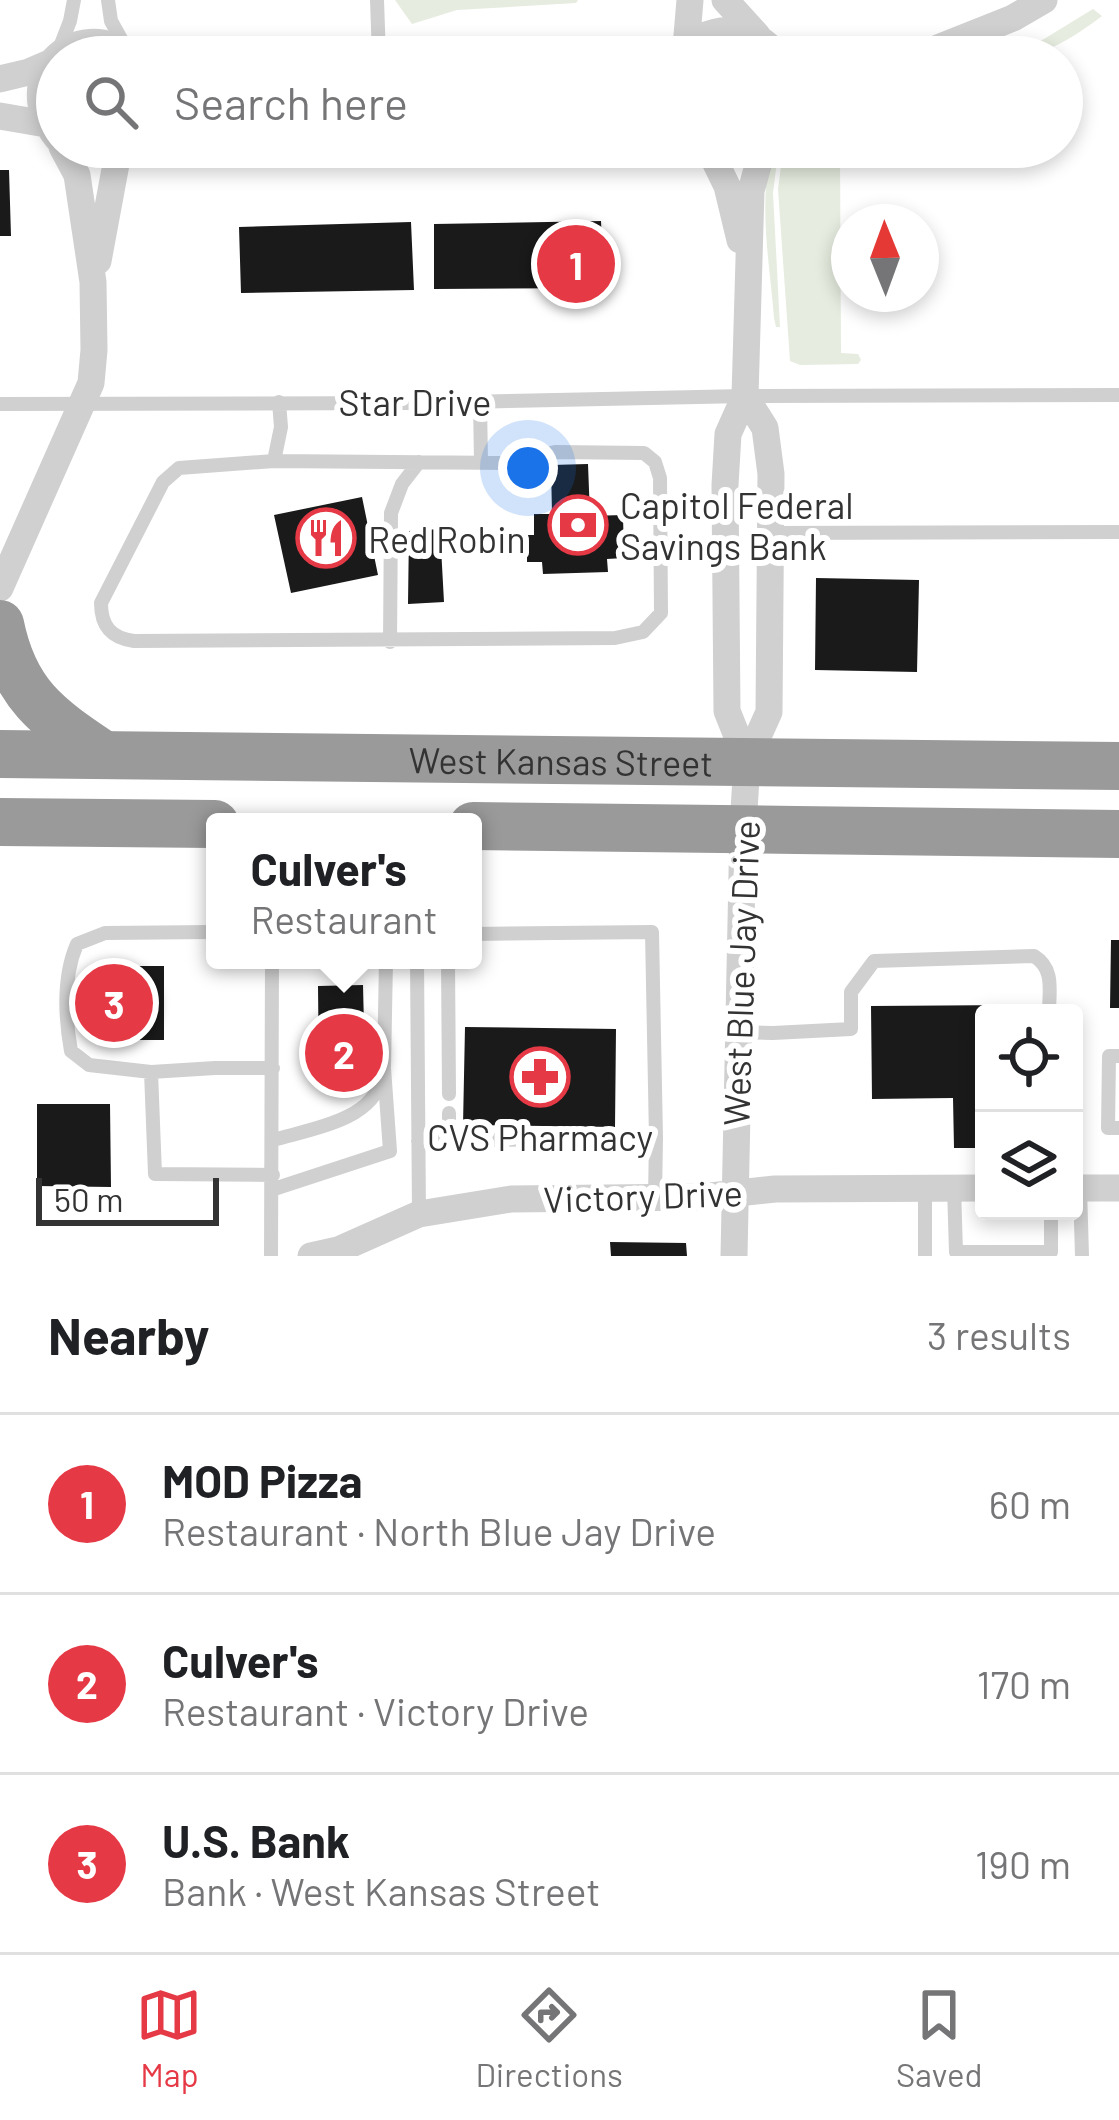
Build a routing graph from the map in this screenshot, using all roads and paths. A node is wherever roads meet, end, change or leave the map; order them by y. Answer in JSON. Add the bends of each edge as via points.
{"nodes":[{"id":1,"x":74,"y":0,"type":"edge"},
{"id":2,"x":108,"y":0,"type":"edge"},
{"id":3,"x":377,"y":0,"type":"edge"},
{"id":4,"x":690,"y":0,"type":"edge"},
{"id":5,"x":725,"y":0,"type":"edge"},
{"id":6,"x":1043,"y":0,"type":"edge"},
{"id":7,"x":64,"y":36,"type":"edge"},
{"id":8,"x":119,"y":36,"type":"edge"},
{"id":9,"x":378,"y":36,"type":"edge"},
{"id":10,"x":685,"y":36,"type":"edge"},
{"id":11,"x":702,"y":36,"type":"edge"},
{"id":12,"x":751,"y":36,"type":"edge"},
{"id":13,"x":760,"y":36,"type":"edge"},
{"id":14,"x":968,"y":36,"type":"edge"},
{"id":15,"x":36,"y":68,"type":"edge"},
{"id":16,"x":0,"y":79,"type":"edge"},
{"id":17,"x":0,"y":116,"type":"edge"},
{"id":18,"x":36,"y":130,"type":"edge"},
{"id":19,"x":73,"y":168,"type":"edge"},
{"id":20,"x":115,"y":168,"type":"edge"},
{"id":21,"x":719,"y":168,"type":"edge"},
{"id":22,"x":757,"y":168,"type":"edge"},
{"id":23,"x":747,"y":268,"type":"junction"},
{"id":24,"x":94,"y":282,"type":"junction"},
{"id":25,"x":745,"y":395,"type":"junction"},
{"id":26,"x":1119,"y":395,"type":"edge"},
{"id":27,"x":480,"y":401,"type":"junction"},
{"id":28,"x":84,"y":402,"type":"junction"},
{"id":29,"x":279,"y":402,"type":"junction"},
{"id":30,"x":0,"y":404,"type":"edge"},
{"id":31,"x":274,"y":461,"type":"junction"},
{"id":32,"x":419,"y":463,"type":"junction"},
{"id":33,"x":481,"y":463,"type":"junction"},
{"id":34,"x":770,"y":532,"type":"junction"},
{"id":35,"x":1119,"y":532,"type":"edge"},
{"id":36,"x":0,"y":588,"type":"edge"},
{"id":37,"x":0,"y":624,"type":"edge"},
{"id":38,"x":390,"y":641,"type":"junction"},
{"id":39,"x":0,"y":754,"type":"edge"},
{"id":40,"x":104,"y":754,"type":"junction"},
{"id":41,"x":747,"y":761,"type":"junction"},
{"id":42,"x":1119,"y":766,"type":"edge"},
{"id":43,"x":0,"y":822,"type":"edge"},
{"id":44,"x":206,"y":824,"type":"edge"},
{"id":45,"x":482,"y":826,"type":"edge"},
{"id":46,"x":743,"y":827,"type":"junction"},
{"id":47,"x":1119,"y":834,"type":"edge"},
{"id":48,"x":206,"y":932,"type":"edge"},
{"id":49,"x":482,"y":934,"type":"edge"},
{"id":50,"x":272,"y":969,"type":"edge"},
{"id":51,"x":386,"y":969,"type":"edge"},
{"id":52,"x":417,"y":969,"type":"edge"},
{"id":53,"x":448,"y":969,"type":"edge"},
{"id":54,"x":1049,"y":1004,"type":"edge"},
{"id":55,"x":738,"y":1032,"type":"junction"},
{"id":56,"x":1119,"y":1056,"type":"edge"},
{"id":57,"x":273,"y":1068,"type":"junction"},
{"id":58,"x":384,"y":1068,"type":"junction"},
{"id":59,"x":151,"y":1072,"type":"junction"},
{"id":60,"x":449,"y":1094,"type":"dead end"},
{"id":61,"x":449,"y":1113,"type":"dead end"},
{"id":62,"x":1119,"y":1128,"type":"edge"},
{"id":63,"x":656,"y":1138,"type":"junction"},
{"id":64,"x":273,"y":1140,"type":"junction"},
{"id":65,"x":418,"y":1141,"type":"junction"},
{"id":66,"x":449,"y":1141,"type":"junction"},
{"id":67,"x":273,"y":1182,"type":"junction"},
{"id":68,"x":925,"y":1188,"type":"junction"},
{"id":69,"x":954,"y":1188,"type":"junction"},
{"id":70,"x":975,"y":1188,"type":"edge"},
{"id":71,"x":1083,"y":1188,"type":"edge"},
{"id":72,"x":1119,"y":1188,"type":"edge"},
{"id":73,"x":735,"y":1195,"type":"junction"},
{"id":74,"x":655,"y":1197,"type":"junction"},
{"id":75,"x":419,"y":1214,"type":"junction"},
{"id":76,"x":1051,"y":1220,"type":"edge"},
{"id":77,"x":1079,"y":1220,"type":"edge"},
{"id":78,"x":272,"y":1256,"type":"edge"},
{"id":79,"x":311,"y":1256,"type":"edge"},
{"id":80,"x":734,"y":1256,"type":"edge"},
{"id":81,"x":925,"y":1256,"type":"edge"},
{"id":82,"x":1082,"y":1256,"type":"edge"}],
"edges":[{"from":1,"to":7,"type":"lane"},
{"from":2,"to":8,"type":"lane"},
{"from":3,"to":9,"type":"lane"},
{"from":4,"to":10,"type":"street"},
{"from":5,"to":13,"type":"street"},
{"from":6,"to":14,"type":"street"},
{"from":11,"to":12,"type":"street","via":[[722,29]]},
{"from":15,"to":16,"type":"street"},
{"from":17,"to":18,"type":"street"},
{"from":19,"to":24,"type":"street"},
{"from":20,"to":24,"type":"street"},
{"from":21,"to":23,"type":"street"},
{"from":22,"to":23,"type":"street"},
{"from":23,"to":25,"type":"street"},
{"from":24,"to":28,"type":"street"},
{"from":25,"to":26,"type":"lane","name":"Star Drive"},
{"from":25,"to":27,"type":"lane","name":"Star Drive"},
{"from":25,"to":34,"type":"street","via":[[765,428]]},
{"from":25,"to":41,"type":"street","via":[[728,434],[725,485],[727,711]]},
{"from":27,"to":29,"type":"lane","name":"Star Drive"},
{"from":27,"to":33,"type":"lane"},
{"from":28,"to":29,"type":"lane","name":"Star Drive"},
{"from":28,"to":30,"type":"lane","name":"Star Drive"},
{"from":28,"to":36,"type":"street"},
{"from":29,"to":31,"type":"lane"},
{"from":31,"to":32,"type":"lane"},
{"from":31,"to":38,"type":"lane","via":[[171,474],[101,603],[112,635]]},
{"from":32,"to":33,"type":"lane"},
{"from":32,"to":38,"type":"lane","via":[[391,513]]},
{"from":33,"to":38,"type":"lane","via":[[555,452],[644,453],[656,462],[661,614],[643,632],[615,638]]},
{"from":34,"to":35,"type":"lane"},
{"from":34,"to":41,"type":"street","via":[[769,712]]},
{"from":37,"to":40,"type":"highway","via":[[24,689],[58,725]]},
{"from":39,"to":40,"type":"highway","name":"West Kansas Street"},
{"from":40,"to":41,"type":"highway","name":"West Kansas Street"},
{"from":41,"to":42,"type":"highway","name":"West Kansas Street"},
{"from":41,"to":46,"type":"street","name":"West Blue Jay Drive"},
{"from":43,"to":44,"type":"highway"},
{"from":45,"to":46,"type":"highway","name":"West Kansas Street"},
{"from":46,"to":47,"type":"highway","name":"West Kansas Street"},
{"from":46,"to":55,"type":"street","name":"West Blue Jay Drive"},
{"from":48,"to":59,"type":"lane","via":[[105,933],[77,944],[68,964],[71,1051],[88,1065]]},
{"from":49,"to":63,"type":"lane","via":[[652,932]]},
{"from":50,"to":57,"type":"lane"},
{"from":51,"to":58,"type":"lane"},
{"from":52,"to":65,"type":"lane"},
{"from":53,"to":60,"type":"lane"},
{"from":54,"to":55,"type":"lane","via":[[1049,973],[1034,956],[874,961],[851,992],[851,1028]]},
{"from":55,"to":73,"type":"street","name":"West Blue Jay Drive"},
{"from":56,"to":62,"type":"lane","via":[[1109,1056],[1108,1128]]},
{"from":57,"to":59,"type":"lane"},
{"from":57,"to":64,"type":"lane"},
{"from":58,"to":64,"type":"lane","via":[[379,1091],[355,1113]]},
{"from":58,"to":67,"type":"lane","via":[[390,1150]]},
{"from":59,"to":67,"type":"lane","via":[[155,1174]]},
{"from":61,"to":66,"type":"lane"},
{"from":63,"to":66,"type":"lane"},
{"from":63,"to":74,"type":"lane"},
{"from":64,"to":67,"type":"lane"},
{"from":65,"to":66,"type":"lane"},
{"from":65,"to":75,"type":"lane"},
{"from":67,"to":78,"type":"lane"},
{"from":68,"to":69,"type":"street","name":"Victory Drive"},
{"from":68,"to":73,"type":"street","name":"Victory Drive"},
{"from":68,"to":81,"type":"lane"},
{"from":69,"to":70,"type":"street","name":"Victory Drive"},
{"from":69,"to":76,"type":"lane","via":[[956,1252],[1051,1252]]},
{"from":71,"to":72,"type":"street"},
{"from":73,"to":74,"type":"street","name":"Victory Drive"},
{"from":73,"to":80,"type":"street","name":"West Blue Jay Drive"},
{"from":74,"to":75,"type":"street","name":"Victory Drive","via":[[511,1199]]},
{"from":75,"to":79,"type":"street","name":"Victory Drive"},
{"from":77,"to":82,"type":"lane"}]}
